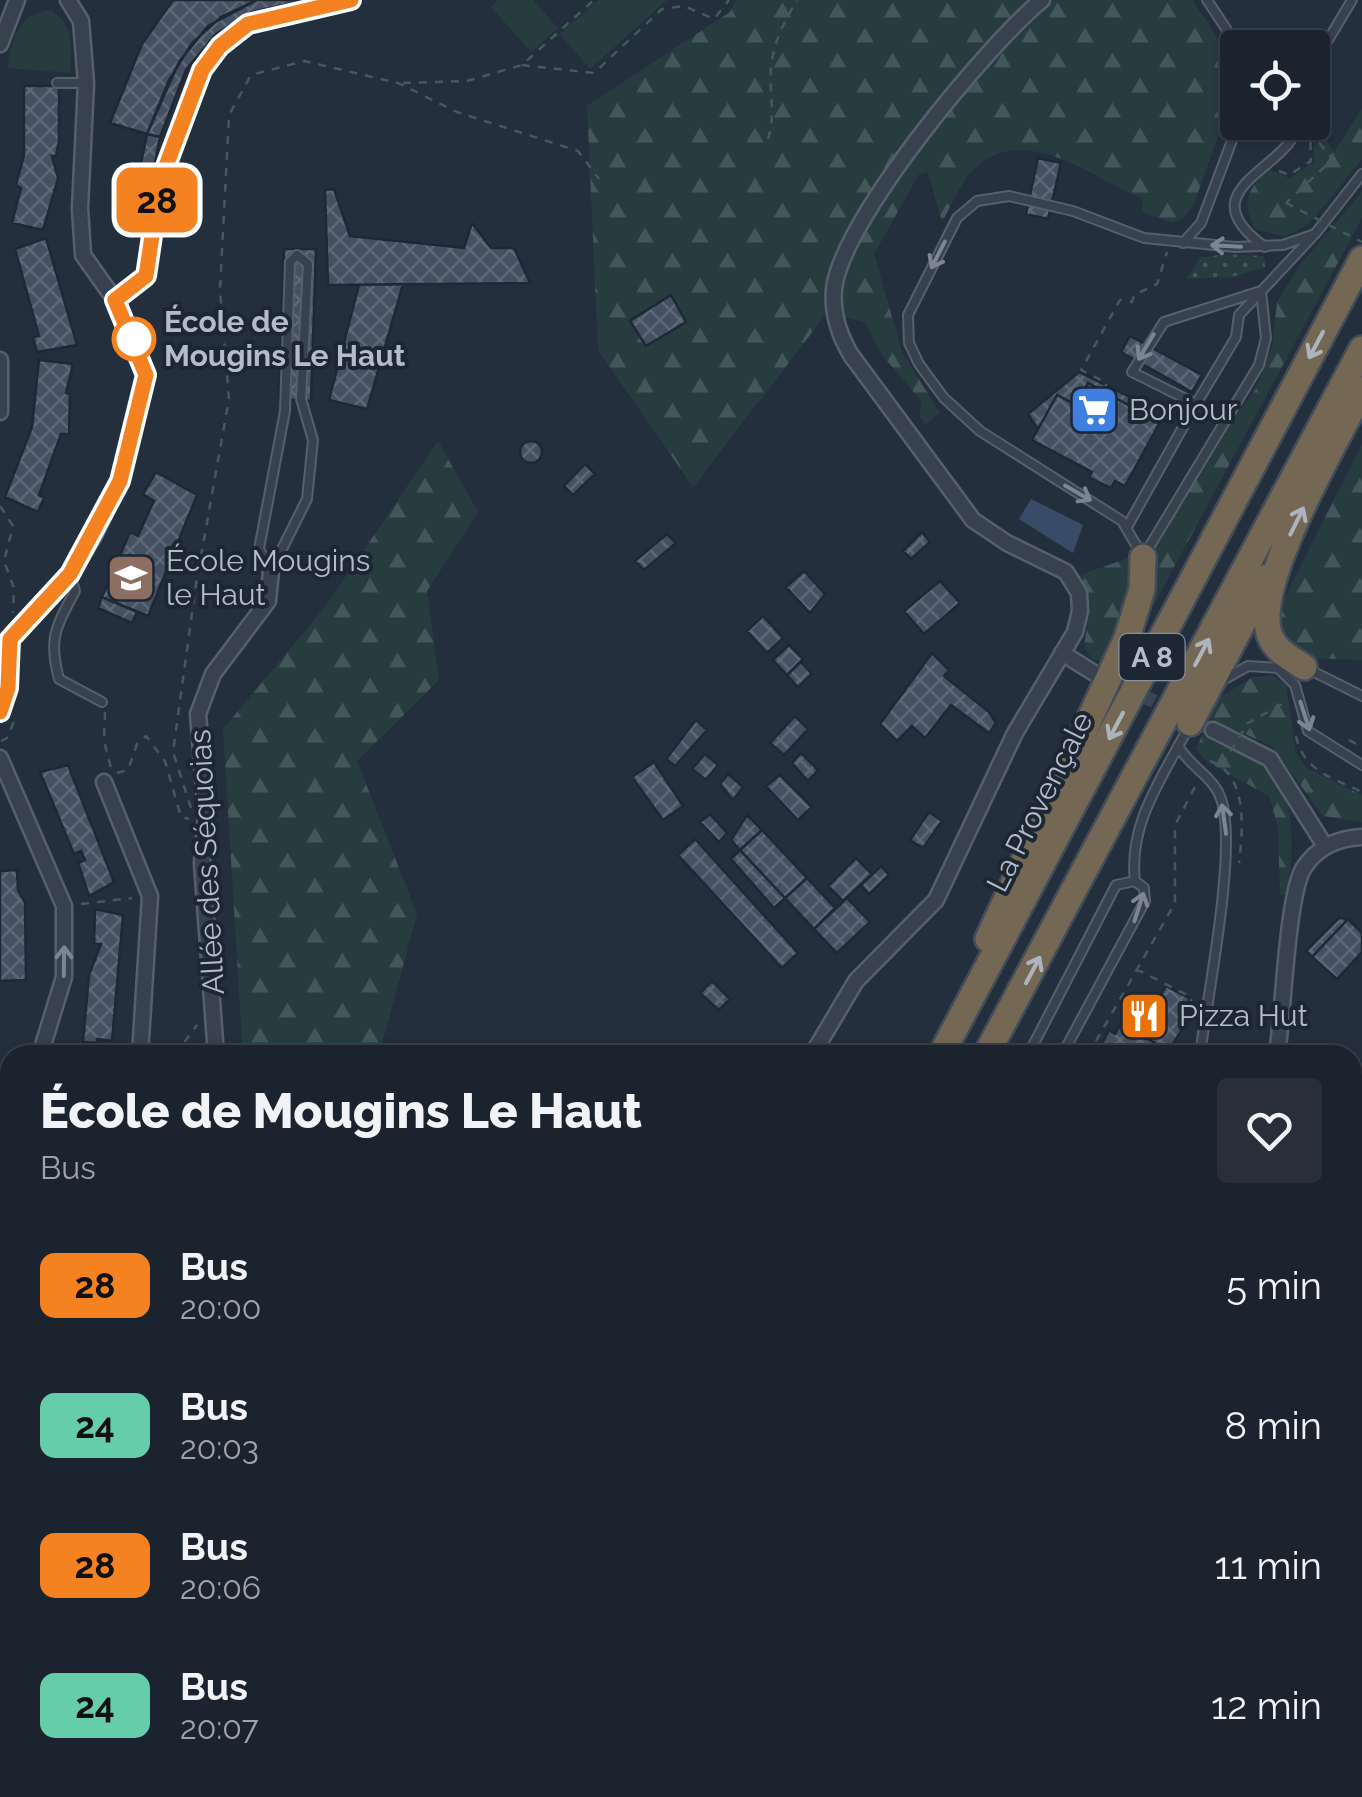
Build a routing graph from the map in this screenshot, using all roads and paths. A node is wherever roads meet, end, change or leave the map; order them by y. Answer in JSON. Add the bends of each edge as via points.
{"nodes":[{"id":1,"x":17,"y":0,"type":"edge"},
{"id":2,"x":68,"y":0,"type":"edge"},
{"id":3,"x":351,"y":0,"type":"edge"},
{"id":4,"x":594,"y":0,"type":"edge"},
{"id":5,"x":729,"y":0,"type":"edge"},
{"id":6,"x":797,"y":0,"type":"edge"},
{"id":7,"x":1042,"y":0,"type":"edge"},
{"id":8,"x":1206,"y":0,"type":"edge"},
{"id":9,"x":1352,"y":0,"type":"edge"},
{"id":10,"x":1227,"y":30,"type":"edge"},
{"id":11,"x":1330,"y":37,"type":"edge"},
{"id":12,"x":0,"y":44,"type":"edge"},
{"id":13,"x":522,"y":65,"type":"junction"},
{"id":14,"x":58,"y":83,"type":"dead end"},
{"id":15,"x":398,"y":83,"type":"junction"},
{"id":16,"x":86,"y":84,"type":"junction"},
{"id":17,"x":768,"y":140,"type":"dead end"},
{"id":18,"x":1232,"y":140,"type":"edge"},
{"id":19,"x":1270,"y":140,"type":"edge"},
{"id":20,"x":1292,"y":140,"type":"edge"},
{"id":21,"x":1270,"y":161,"type":"junction"},
{"id":22,"x":1362,"y":174,"type":"edge"},
{"id":23,"x":599,"y":179,"type":"dead end"},
{"id":24,"x":1314,"y":234,"type":"junction"},
{"id":25,"x":1170,"y":242,"type":"junction"},
{"id":26,"x":1362,"y":242,"type":"edge"},
{"id":27,"x":1182,"y":244,"type":"junction"},
{"id":28,"x":1266,"y":247,"type":"junction"},
{"id":29,"x":1362,"y":259,"type":"edge"},
{"id":30,"x":1261,"y":292,"type":"junction"},
{"id":31,"x":115,"y":300,"type":"junction"},
{"id":32,"x":1362,"y":350,"type":"edge"},
{"id":33,"x":0,"y":366,"type":"edge"},
{"id":34,"x":1362,"y":390,"type":"edge"},
{"id":35,"x":1103,"y":391,"type":"dead end"},
{"id":36,"x":1196,"y":404,"type":"junction"},
{"id":37,"x":0,"y":412,"type":"edge"},
{"id":38,"x":0,"y":506,"type":"edge"},
{"id":39,"x":1127,"y":527,"type":"junction"},
{"id":40,"x":1280,"y":556,"type":"junction"},
{"id":41,"x":1143,"y":558,"type":"junction"},
{"id":42,"x":271,"y":571,"type":"junction"},
{"id":43,"x":70,"y":574,"type":"junction"},
{"id":44,"x":29,"y":615,"type":"junction"},
{"id":45,"x":5,"y":637,"type":"edge"},
{"id":46,"x":1062,"y":654,"type":"junction"},
{"id":47,"x":1304,"y":666,"type":"joint"},
{"id":48,"x":1094,"y":673,"type":"tunnel mouth"},
{"id":49,"x":1362,"y":696,"type":"edge"},
{"id":50,"x":102,"y":702,"type":"joint"},
{"id":51,"x":1290,"y":702,"type":"dead end"},
{"id":52,"x":0,"y":712,"type":"edge"},
{"id":53,"x":1295,"y":727,"type":"dead end"},
{"id":54,"x":1194,"y":733,"type":"junction"},
{"id":55,"x":0,"y":758,"type":"edge"},
{"id":56,"x":1222,"y":765,"type":"dead end"},
{"id":57,"x":1362,"y":766,"type":"edge"},
{"id":58,"x":104,"y":782,"type":"dead end"},
{"id":59,"x":1362,"y":792,"type":"edge"},
{"id":60,"x":206,"y":816,"type":"junction"},
{"id":61,"x":1362,"y":837,"type":"edge"},
{"id":62,"x":1325,"y":846,"type":"junction"},
{"id":63,"x":1136,"y":881,"type":"junction"},
{"id":64,"x":150,"y":896,"type":"junction"},
{"id":65,"x":64,"y":906,"type":"junction"},
{"id":66,"x":1136,"y":969,"type":"dead end"},
{"id":67,"x":1191,"y":1002,"type":"dead end"},
{"id":68,"x":216,"y":1016,"type":"junction"},
{"id":69,"x":43,"y":1045,"type":"edge"},
{"id":70,"x":141,"y":1045,"type":"edge"},
{"id":71,"x":181,"y":1045,"type":"edge"},
{"id":72,"x":216,"y":1045,"type":"edge"},
{"id":73,"x":818,"y":1045,"type":"edge"},
{"id":74,"x":946,"y":1045,"type":"edge"},
{"id":75,"x":947,"y":1045,"type":"edge"},
{"id":76,"x":991,"y":1045,"type":"edge"},
{"id":77,"x":1033,"y":1045,"type":"edge"},
{"id":78,"x":1067,"y":1045,"type":"edge"},
{"id":79,"x":1201,"y":1045,"type":"edge"},
{"id":80,"x":1278,"y":1045,"type":"edge"}],
"edges":[{"from":1,"to":12,"type":"street"},
{"from":2,"to":16,"type":"street","via":[[81,20]]},
{"from":3,"to":31,"type":"street","via":[[248,24],[220,46],[202,70],[160,182],[146,276]]},
{"from":4,"to":13,"type":"path"},
{"from":5,"to":13,"type":"path","via":[[714,19],[684,6],[662,9],[594,73]]},
{"from":6,"to":17,"type":"path","via":[[777,35]]},
{"from":7,"to":46,"type":"street","via":[[927,126],[842,260],[834,301],[850,355],[974,520],[1075,583],[1079,621]]},
{"from":8,"to":10,"type":"lane"},
{"from":9,"to":11,"type":"lane"},
{"from":13,"to":15,"type":"path","via":[[467,81]]},
{"from":14,"to":16,"type":"lane"},
{"from":15,"to":23,"type":"path","via":[[457,112],[578,152]]},
{"from":15,"to":60,"type":"path","via":[[304,61],[251,76],[229,115],[220,290],[229,400],[173,752],[187,806]]},
{"from":16,"to":31,"type":"street","via":[[83,255]]},
{"from":18,"to":27,"type":"lane","via":[[1201,223]]},
{"from":19,"to":21,"type":"path","via":[[1264,152]]},
{"from":20,"to":21,"type":"lane"},
{"from":21,"to":26,"type":"path","bridge":true,"via":[[1289,175],[1310,160],[1310,132],[1333,159],[1286,202]]},
{"from":21,"to":28,"type":"lane","via":[[1247,177],[1238,208],[1244,228]]},
{"from":22,"to":24,"type":"lane"},
{"from":24,"to":28,"type":"lane"},
{"from":24,"to":30,"type":"lane"},
{"from":25,"to":27,"type":"lane"},
{"from":25,"to":35,"type":"path","via":[[1157,284],[1132,302],[1120,300],[1081,370],[1107,383]]},
{"from":25,"to":39,"type":"lane","one_way":true,"via":[[1029,200],[977,201],[957,218],[908,315],[909,343],[919,364],[956,411]]},
{"from":28,"to":27,"type":"lane","one_way":true},
{"from":29,"to":75,"type":"highway","name":"La Provençale","number":"A 8","one_way":true},
{"from":30,"to":36,"type":"lane","via":[[1239,314],[1236,338]]},
{"from":30,"to":36,"type":"lane","one_way":true,"via":[[1164,322],[1132,372]]},
{"from":30,"to":41,"type":"lane","via":[[1266,338],[1259,365]]},
{"from":31,"to":43,"type":"street","via":[[146,375],[120,481]]},
{"from":76,"to":32,"type":"highway","number":"A 8","one_way":true},
{"from":33,"to":37,"type":"street"},
{"from":40,"to":34,"type":"highway","one_way":true},
{"from":36,"to":39,"type":"lane"},
{"from":38,"to":44,"type":"path","via":[[14,526],[4,562],[14,588],[11,613]]},
{"from":39,"to":41,"type":"lane"},
{"from":40,"to":47,"type":"highway","via":[[1266,624],[1278,649]]},
{"from":40,"to":54,"type":"highway"},
{"from":41,"to":74,"type":"highway","via":[[1142,589],[1127,638],[1011,884]]},
{"from":42,"to":42,"type":"lane","via":[[307,499],[313,440],[301,400],[308,264],[296,255],[290,262],[285,412],[259,549]]},
{"from":42,"to":60,"type":"street","name":"Allée des Séquoias","via":[[268,601],[213,674],[198,714]]},
{"from":43,"to":44,"type":"street"},
{"from":43,"to":50,"type":"lane","via":[[75,591],[52,637],[53,657],[59,679]]},
{"from":44,"to":45,"type":"street"},
{"from":45,"to":52,"type":"street","via":[[8,688]]},
{"from":46,"to":48,"type":"street"},
{"from":46,"to":73,"type":"street","via":[[936,900],[856,982]]},
{"from":47,"to":49,"type":"lane"},
{"from":50,"to":60,"type":"path","via":[[111,770],[128,770],[146,736],[165,762],[181,816]]},
{"from":51,"to":56,"type":"path","bridge":true,"via":[[1248,723]]},
{"from":53,"to":59,"type":"path","via":[[1313,769]]},
{"from":54,"to":57,"type":"lane","one_way":true,"via":[[1234,672],[1270,665],[1295,685],[1308,731]]},
{"from":54,"to":62,"type":"street","via":[[1270,759]]},
{"from":54,"to":63,"type":"lane","via":[[1150,797],[1135,839]]},
{"from":79,"to":54,"type":"lane","one_way":true,"via":[[1227,835],[1216,786],[1192,767]]},
{"from":55,"to":65,"type":"street"},
{"from":58,"to":64,"type":"street"},
{"from":60,"to":68,"type":"street","name":"Allée des Séquoias","via":[[202,864]]},
{"from":61,"to":62,"type":"street"},
{"from":62,"to":80,"type":"street","via":[[1298,883]]},
{"from":63,"to":77,"type":"lane","via":[[1112,892]]},
{"from":78,"to":63,"type":"lane","one_way":true,"via":[[1145,902]]},
{"from":64,"to":65,"type":"path"},
{"from":64,"to":70,"type":"street"},
{"from":69,"to":65,"type":"street","one_way":true,"via":[[64,977]]},
{"from":66,"to":67,"type":"path"},
{"from":68,"to":71,"type":"path","via":[[195,1026]]},
{"from":68,"to":72,"type":"street","name":"Allée des Séquoias"}]}
